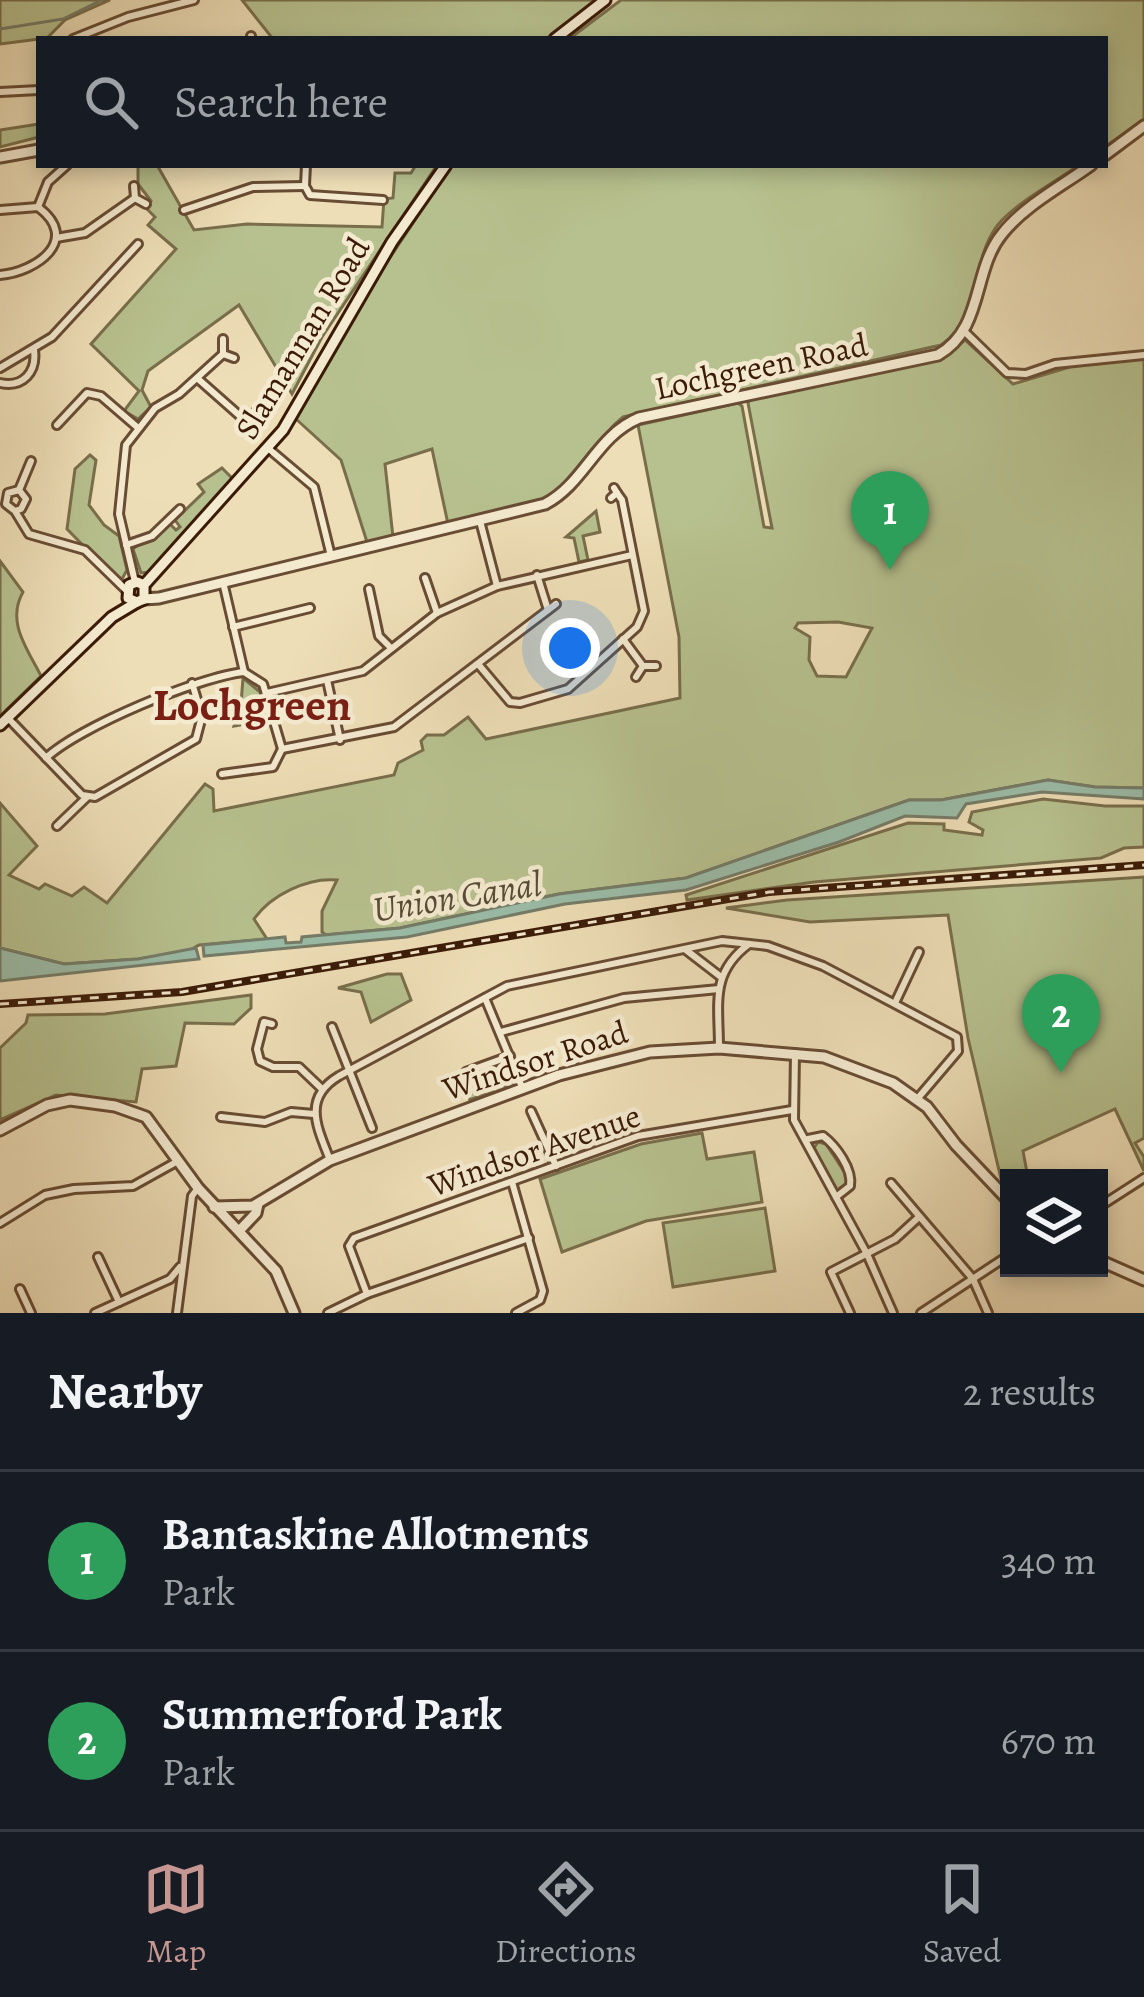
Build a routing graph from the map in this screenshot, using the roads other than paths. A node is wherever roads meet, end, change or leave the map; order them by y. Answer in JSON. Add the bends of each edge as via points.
{"nodes":[{"id":1,"x":194,"y":0,"type":"edge"},
{"id":2,"x":605,"y":0,"type":"edge"},
{"id":3,"x":80,"y":36,"type":"edge"},
{"id":4,"x":559,"y":36,"type":"edge"},
{"id":5,"x":36,"y":90,"type":"edge"},
{"id":6,"x":0,"y":92,"type":"edge"},
{"id":7,"x":1144,"y":126,"type":"edge"},
{"id":8,"x":36,"y":151,"type":"edge"},
{"id":9,"x":1108,"y":152,"type":"edge"},
{"id":10,"x":0,"y":157,"type":"edge"},
{"id":11,"x":64,"y":168,"type":"edge"},
{"id":12,"x":306,"y":168,"type":"edge"},
{"id":13,"x":444,"y":168,"type":"edge"},
{"id":14,"x":1086,"y":168,"type":"edge"},
{"id":15,"x":134,"y":186,"type":"dead end"},
{"id":16,"x":305,"y":186,"type":"junction"},
{"id":17,"x":135,"y":197,"type":"junction"},
{"id":18,"x":383,"y":200,"type":"dead end"},
{"id":19,"x":146,"y":204,"type":"dead end"},
{"id":20,"x":38,"y":207,"type":"junction"},
{"id":21,"x":0,"y":210,"type":"edge"},
{"id":22,"x":184,"y":210,"type":"dead end"},
{"id":23,"x":56,"y":238,"type":"junction"},
{"id":24,"x":138,"y":244,"type":"dead end"},
{"id":25,"x":0,"y":275,"type":"edge"},
{"id":26,"x":964,"y":331,"type":"junction"},
{"id":27,"x":223,"y":339,"type":"dead end"},
{"id":28,"x":34,"y":350,"type":"junction"},
{"id":29,"x":223,"y":354,"type":"junction"},
{"id":30,"x":1144,"y":356,"type":"edge"},
{"id":31,"x":234,"y":358,"type":"dead end"},
{"id":32,"x":0,"y":368,"type":"edge"},
{"id":33,"x":197,"y":378,"type":"junction"},
{"id":34,"x":0,"y":382,"type":"edge"},
{"id":35,"x":264,"y":402,"type":"dead end"},
{"id":36,"x":57,"y":425,"type":"dead end"},
{"id":37,"x":137,"y":427,"type":"junction"},
{"id":38,"x":269,"y":449,"type":"junction"},
{"id":39,"x":31,"y":461,"type":"dead end"},
{"id":40,"x":19,"y":490,"type":"junction"},
{"id":41,"x":614,"y":493,"type":"dead end"},
{"id":42,"x":180,"y":509,"type":"dead end"},
{"id":43,"x":15,"y":511,"type":"junction"},
{"id":44,"x":169,"y":520,"type":"junction"},
{"id":45,"x":480,"y":520,"type":"junction"},
{"id":46,"x":177,"y":528,"type":"dead end"},
{"id":47,"x":126,"y":545,"type":"junction"},
{"id":48,"x":632,"y":555,"type":"junction"},
{"id":49,"x":331,"y":556,"type":"junction"},
{"id":50,"x":537,"y":574,"type":"junction"},
{"id":51,"x":425,"y":578,"type":"dead end"},
{"id":52,"x":223,"y":582,"type":"junction"},
{"id":53,"x":497,"y":586,"type":"junction"},
{"id":54,"x":369,"y":589,"type":"dead end"},
{"id":55,"x":137,"y":592,"type":"junction"},
{"id":56,"x":556,"y":604,"type":"dead end"},
{"id":57,"x":310,"y":608,"type":"dead end"},
{"id":58,"x":548,"y":610,"type":"junction"},
{"id":59,"x":436,"y":613,"type":"junction"},
{"id":60,"x":233,"y":627,"type":"junction"},
{"id":61,"x":623,"y":639,"type":"junction"},
{"id":62,"x":389,"y":646,"type":"junction"},
{"id":63,"x":478,"y":664,"type":"junction"},
{"id":64,"x":643,"y":666,"type":"junction"},
{"id":65,"x":656,"y":666,"type":"dead end"},
{"id":66,"x":244,"y":672,"type":"junction"},
{"id":67,"x":636,"y":677,"type":"dead end"},
{"id":68,"x":327,"y":680,"type":"junction"},
{"id":69,"x":192,"y":683,"type":"junction"},
{"id":70,"x":267,"y":693,"type":"junction"},
{"id":71,"x":4,"y":722,"type":"edge"},
{"id":72,"x":340,"y":740,"type":"junction"},
{"id":73,"x":282,"y":749,"type":"junction"},
{"id":74,"x":46,"y":758,"type":"junction"},
{"id":75,"x":222,"y":774,"type":"dead end"},
{"id":76,"x":87,"y":797,"type":"junction"},
{"id":77,"x":57,"y":826,"type":"dead end"},
{"id":78,"x":749,"y":944,"type":"junction"},
{"id":79,"x":684,"y":949,"type":"junction"},
{"id":80,"x":920,"y":952,"type":"dead end"},
{"id":81,"x":721,"y":977,"type":"junction"},
{"id":82,"x":719,"y":989,"type":"junction"},
{"id":83,"x":484,"y":998,"type":"junction"},
{"id":84,"x":894,"y":1004,"type":"junction"},
{"id":85,"x":272,"y":1024,"type":"dead end"},
{"id":86,"x":332,"y":1027,"type":"dead end"},
{"id":87,"x":501,"y":1032,"type":"junction"},
{"id":88,"x":719,"y":1048,"type":"junction"},
{"id":89,"x":795,"y":1054,"type":"junction"},
{"id":90,"x":510,"y":1056,"type":"junction"},
{"id":91,"x":349,"y":1071,"type":"junction"},
{"id":92,"x":466,"y":1072,"type":"dead end"},
{"id":93,"x":522,"y":1087,"type":"junction"},
{"id":94,"x":322,"y":1088,"type":"junction"},
{"id":95,"x":918,"y":1098,"type":"junction"},
{"id":96,"x":792,"y":1110,"type":"junction"},
{"id":97,"x":531,"y":1111,"type":"dead end"},
{"id":98,"x":314,"y":1114,"type":"junction"},
{"id":99,"x":221,"y":1117,"type":"dead end"},
{"id":100,"x":372,"y":1128,"type":"dead end"},
{"id":101,"x":0,"y":1130,"type":"edge"},
{"id":102,"x":807,"y":1139,"type":"junction"},
{"id":103,"x":330,"y":1160,"type":"junction"},
{"id":104,"x":178,"y":1161,"type":"junction"},
{"id":105,"x":556,"y":1166,"type":"junction"},
{"id":106,"x":1144,"y":1178,"type":"edge"},
{"id":107,"x":512,"y":1182,"type":"junction"},
{"id":108,"x":891,"y":1184,"type":"dead end"},
{"id":109,"x":198,"y":1188,"type":"junction"},
{"id":110,"x":1000,"y":1191,"type":"edge"},
{"id":111,"x":836,"y":1197,"type":"junction"},
{"id":112,"x":1108,"y":1201,"type":"edge"},
{"id":113,"x":258,"y":1204,"type":"junction"},
{"id":114,"x":214,"y":1207,"type":"junction"},
{"id":115,"x":919,"y":1217,"type":"junction"},
{"id":116,"x":0,"y":1223,"type":"edge"},
{"id":117,"x":239,"y":1231,"type":"junction"},
{"id":118,"x":529,"y":1238,"type":"junction"},
{"id":119,"x":867,"y":1254,"type":"junction"},
{"id":120,"x":98,"y":1257,"type":"dead end"},
{"id":121,"x":1000,"y":1261,"type":"edge"},
{"id":122,"x":1108,"y":1263,"type":"edge"},
{"id":123,"x":182,"y":1265,"type":"junction"},
{"id":124,"x":1143,"y":1276,"type":"edge"},
{"id":125,"x":974,"y":1280,"type":"junction"},
{"id":126,"x":20,"y":1289,"type":"dead end"},
{"id":127,"x":367,"y":1294,"type":"junction"},
{"id":128,"x":119,"y":1302,"type":"junction"},
{"id":129,"x":31,"y":1313,"type":"edge"},
{"id":130,"x":95,"y":1313,"type":"edge"},
{"id":131,"x":177,"y":1313,"type":"edge"},
{"id":132,"x":294,"y":1313,"type":"edge"},
{"id":133,"x":328,"y":1313,"type":"edge"},
{"id":134,"x":517,"y":1313,"type":"edge"},
{"id":135,"x":850,"y":1313,"type":"edge"},
{"id":136,"x":893,"y":1313,"type":"edge"},
{"id":137,"x":921,"y":1313,"type":"edge"},
{"id":138,"x":988,"y":1313,"type":"edge"}],
"edges":[{"from":1,"to":3,"type":"street"},
{"from":2,"to":4,"type":"street"},
{"from":5,"to":6,"type":"street"},
{"from":7,"to":9,"type":"street"},
{"from":8,"to":10,"type":"street"},
{"from":11,"to":20,"type":"street"},
{"from":12,"to":16,"type":"street"},
{"from":13,"to":38,"type":"street","name":"Slamannan Road"},
{"from":14,"to":26,"type":"street","via":[[1002,233]]},
{"from":15,"to":17,"type":"street"},
{"from":16,"to":18,"type":"street","via":[[310,195]]},
{"from":16,"to":22,"type":"street","via":[[253,187]]},
{"from":17,"to":19,"type":"street"},
{"from":17,"to":23,"type":"street","via":[[86,233]]},
{"from":20,"to":21,"type":"street"},
{"from":20,"to":23,"type":"street"},
{"from":23,"to":25,"type":"street","via":[[35,266]]},
{"from":24,"to":28,"type":"street"},
{"from":26,"to":30,"type":"street","via":[[1015,375]]},
{"from":26,"to":45,"type":"street","name":"Lochgreen Road","via":[[952,347],[920,361],[639,418],[609,436],[556,498]]},
{"from":27,"to":29,"type":"street"},
{"from":28,"to":32,"type":"street"},
{"from":28,"to":34,"type":"street","via":[[31,373]]},
{"from":29,"to":31,"type":"street"},
{"from":29,"to":33,"type":"street"},
{"from":33,"to":35,"type":"street","via":[[240,416]]},
{"from":33,"to":37,"type":"street"},
{"from":36,"to":37,"type":"street","via":[[86,393]]},
{"from":37,"to":47,"type":"street","via":[[121,471]]},
{"from":38,"to":49,"type":"street","via":[[314,487]]},
{"from":38,"to":55,"type":"street","name":"Slamannan Road"},
{"from":39,"to":40,"type":"street"},
{"from":40,"to":43,"type":"street","via":[[26,499]]},
{"from":40,"to":43,"type":"street","via":[[5,498]]},
{"from":41,"to":48,"type":"street"},
{"from":42,"to":44,"type":"street"},
{"from":43,"to":55,"type":"street","via":[[29,534],[85,550]]},
{"from":44,"to":46,"type":"street"},
{"from":44,"to":47,"type":"street"},
{"from":45,"to":49,"type":"street","name":"Lochgreen Road"},
{"from":45,"to":53,"type":"street"},
{"from":47,"to":55,"type":"street"},
{"from":48,"to":50,"type":"street"},
{"from":48,"to":61,"type":"street","via":[[644,611]]},
{"from":49,"to":52,"type":"street","name":"Lochgreen Road"},
{"from":50,"to":53,"type":"street"},
{"from":50,"to":58,"type":"street"},
{"from":51,"to":59,"type":"street"},
{"from":52,"to":55,"type":"street","name":"Lochgreen Road","via":[[171,595]]},
{"from":52,"to":60,"type":"street"},
{"from":53,"to":59,"type":"street"},
{"from":54,"to":62,"type":"street","via":[[379,636]]},
{"from":55,"to":71,"type":"street","name":"Slamannan Road"},
{"from":56,"to":58,"type":"street"},
{"from":57,"to":60,"type":"street"},
{"from":58,"to":63,"type":"street"},
{"from":59,"to":62,"type":"street"},
{"from":60,"to":66,"type":"street"},
{"from":61,"to":63,"type":"street","via":[[568,689],[520,703],[502,696]]},
{"from":61,"to":64,"type":"street"},
{"from":62,"to":68,"type":"street","via":[[363,671]]},
{"from":63,"to":72,"type":"street","via":[[394,727]]},
{"from":64,"to":65,"type":"street"},
{"from":64,"to":67,"type":"street"},
{"from":66,"to":69,"type":"street"},
{"from":66,"to":70,"type":"street"},
{"from":68,"to":70,"type":"street"},
{"from":68,"to":72,"type":"street"},
{"from":69,"to":74,"type":"street"},
{"from":69,"to":76,"type":"street","via":[[202,716],[196,739]]},
{"from":70,"to":73,"type":"street"},
{"from":71,"to":74,"type":"street"},
{"from":72,"to":73,"type":"street"},
{"from":73,"to":75,"type":"street","via":[[273,767]]},
{"from":74,"to":76,"type":"street"},
{"from":76,"to":77,"type":"street"},
{"from":78,"to":79,"type":"street"},
{"from":78,"to":81,"type":"street"},
{"from":78,"to":84,"type":"street","via":[[823,966]]},
{"from":79,"to":81,"type":"street"},
{"from":79,"to":83,"type":"street","via":[[507,986]]},
{"from":80,"to":84,"type":"street"},
{"from":81,"to":82,"type":"street"},
{"from":82,"to":87,"type":"street","via":[[624,998]]},
{"from":82,"to":88,"type":"street"},
{"from":83,"to":87,"type":"street"},
{"from":83,"to":91,"type":"street"},
{"from":84,"to":95,"type":"street","via":[[959,1042]]},
{"from":85,"to":94,"type":"street","via":[[264,1022],[260,1061],[299,1067]]},
{"from":86,"to":91,"type":"street"},
{"from":87,"to":90,"type":"street"},
{"from":88,"to":89,"type":"street","name":"Windsor Road"},
{"from":88,"to":93,"type":"street","name":"Windsor Road","via":[[623,1057]]},
{"from":89,"to":95,"type":"street","name":"Windsor Road","via":[[848,1064]]},
{"from":89,"to":96,"type":"street"},
{"from":90,"to":92,"type":"street"},
{"from":90,"to":93,"type":"street"},
{"from":91,"to":94,"type":"street"},
{"from":91,"to":100,"type":"street"},
{"from":93,"to":103,"type":"street","name":"Windsor Road"},
{"from":94,"to":98,"type":"street"},
{"from":95,"to":110,"type":"street","name":"Windsor Road"},
{"from":96,"to":102,"type":"street"},
{"from":96,"to":105,"type":"street","name":"Windsor Avenue","via":[[638,1136]]},
{"from":97,"to":105,"type":"street"},
{"from":98,"to":99,"type":"street","via":[[265,1122]]},
{"from":98,"to":103,"type":"street"},
{"from":101,"to":104,"type":"street","via":[[58,1102],[115,1106],[146,1117]]},
{"from":102,"to":111,"type":"street"},
{"from":102,"to":111,"type":"street","via":[[829,1139],[851,1173],[850,1186]]},
{"from":103,"to":113,"type":"street","name":"Windsor Road"},
{"from":104,"to":109,"type":"street"},
{"from":104,"to":116,"type":"street","via":[[133,1186],[45,1196]]},
{"from":105,"to":107,"type":"street","name":"Windsor Avenue"},
{"from":106,"to":112,"type":"street"},
{"from":107,"to":118,"type":"street"},
{"from":107,"to":127,"type":"street","name":"Windsor Avenue","via":[[354,1238],[349,1246]]},
{"from":108,"to":115,"type":"street"},
{"from":109,"to":114,"type":"street"},
{"from":109,"to":123,"type":"street"},
{"from":111,"to":119,"type":"street"},
{"from":113,"to":114,"type":"street","name":"Windsor Road"},
{"from":113,"to":117,"type":"street","name":"Windsor Road"},
{"from":114,"to":117,"type":"street"},
{"from":115,"to":119,"type":"street"},
{"from":115,"to":125,"type":"street"},
{"from":117,"to":132,"type":"street","via":[[276,1271]]},
{"from":118,"to":127,"type":"street"},
{"from":118,"to":134,"type":"street","via":[[543,1291]]},
{"from":119,"to":135,"type":"street","via":[[831,1271]]},
{"from":119,"to":136,"type":"street"},
{"from":120,"to":128,"type":"street"},
{"from":121,"to":125,"type":"street"},
{"from":122,"to":124,"type":"street"},
{"from":123,"to":128,"type":"street"},
{"from":123,"to":131,"type":"street"},
{"from":125,"to":137,"type":"street"},
{"from":125,"to":138,"type":"street"},
{"from":126,"to":129,"type":"street"},
{"from":127,"to":133,"type":"street"},
{"from":128,"to":130,"type":"street"}]}
